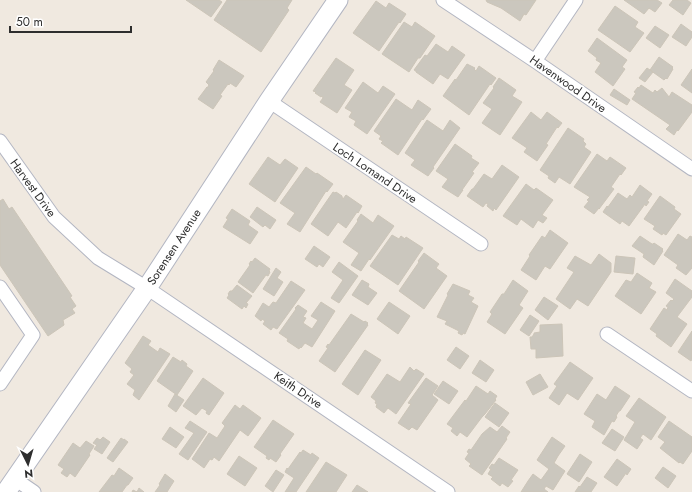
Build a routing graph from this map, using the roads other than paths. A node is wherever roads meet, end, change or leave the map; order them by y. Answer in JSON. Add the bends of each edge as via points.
{"nodes":[{"id":1,"x":338,"y":0,"type":"edge"},
{"id":2,"x":443,"y":0,"type":"edge"},
{"id":3,"x":576,"y":0,"type":"edge"},
{"id":4,"x":535,"y":61,"type":"junction"},
{"id":5,"x":269,"y":101,"type":"junction"},
{"id":6,"x":0,"y":141,"type":"edge"},
{"id":7,"x":692,"y":170,"type":"edge"},
{"id":8,"x":481,"y":244,"type":"dead end"},
{"id":9,"x":0,"y":287,"type":"edge"},
{"id":10,"x":147,"y":288,"type":"junction"},
{"id":11,"x":607,"y":334,"type":"dead end"},
{"id":12,"x":0,"y":384,"type":"edge"},
{"id":13,"x":692,"y":391,"type":"edge"},
{"id":14,"x":11,"y":486,"type":"edge"},
{"id":15,"x":34,"y":492,"type":"edge"},
{"id":16,"x":448,"y":492,"type":"edge"}],
"edges":[{"from":1,"to":5,"type":"street","name":"Sorensen Avenue"},
{"from":2,"to":4,"type":"street","name":"Havenwood Drive"},
{"from":3,"to":4,"type":"street"},
{"from":4,"to":7,"type":"street","name":"Havenwood Drive"},
{"from":5,"to":8,"type":"street","name":"Loch Lomand Drive"},
{"from":5,"to":10,"type":"street","name":"Sorensen Avenue"},
{"from":6,"to":10,"type":"street","name":"Harvest Drive","via":[[54,218],[98,258]]},
{"from":9,"to":12,"type":"street","via":[[33,335]]},
{"from":10,"to":14,"type":"street","name":"Sorensen Avenue"},
{"from":10,"to":16,"type":"street","name":"Keith Drive"},
{"from":11,"to":13,"type":"street"},
{"from":14,"to":15,"type":"street"}]}
